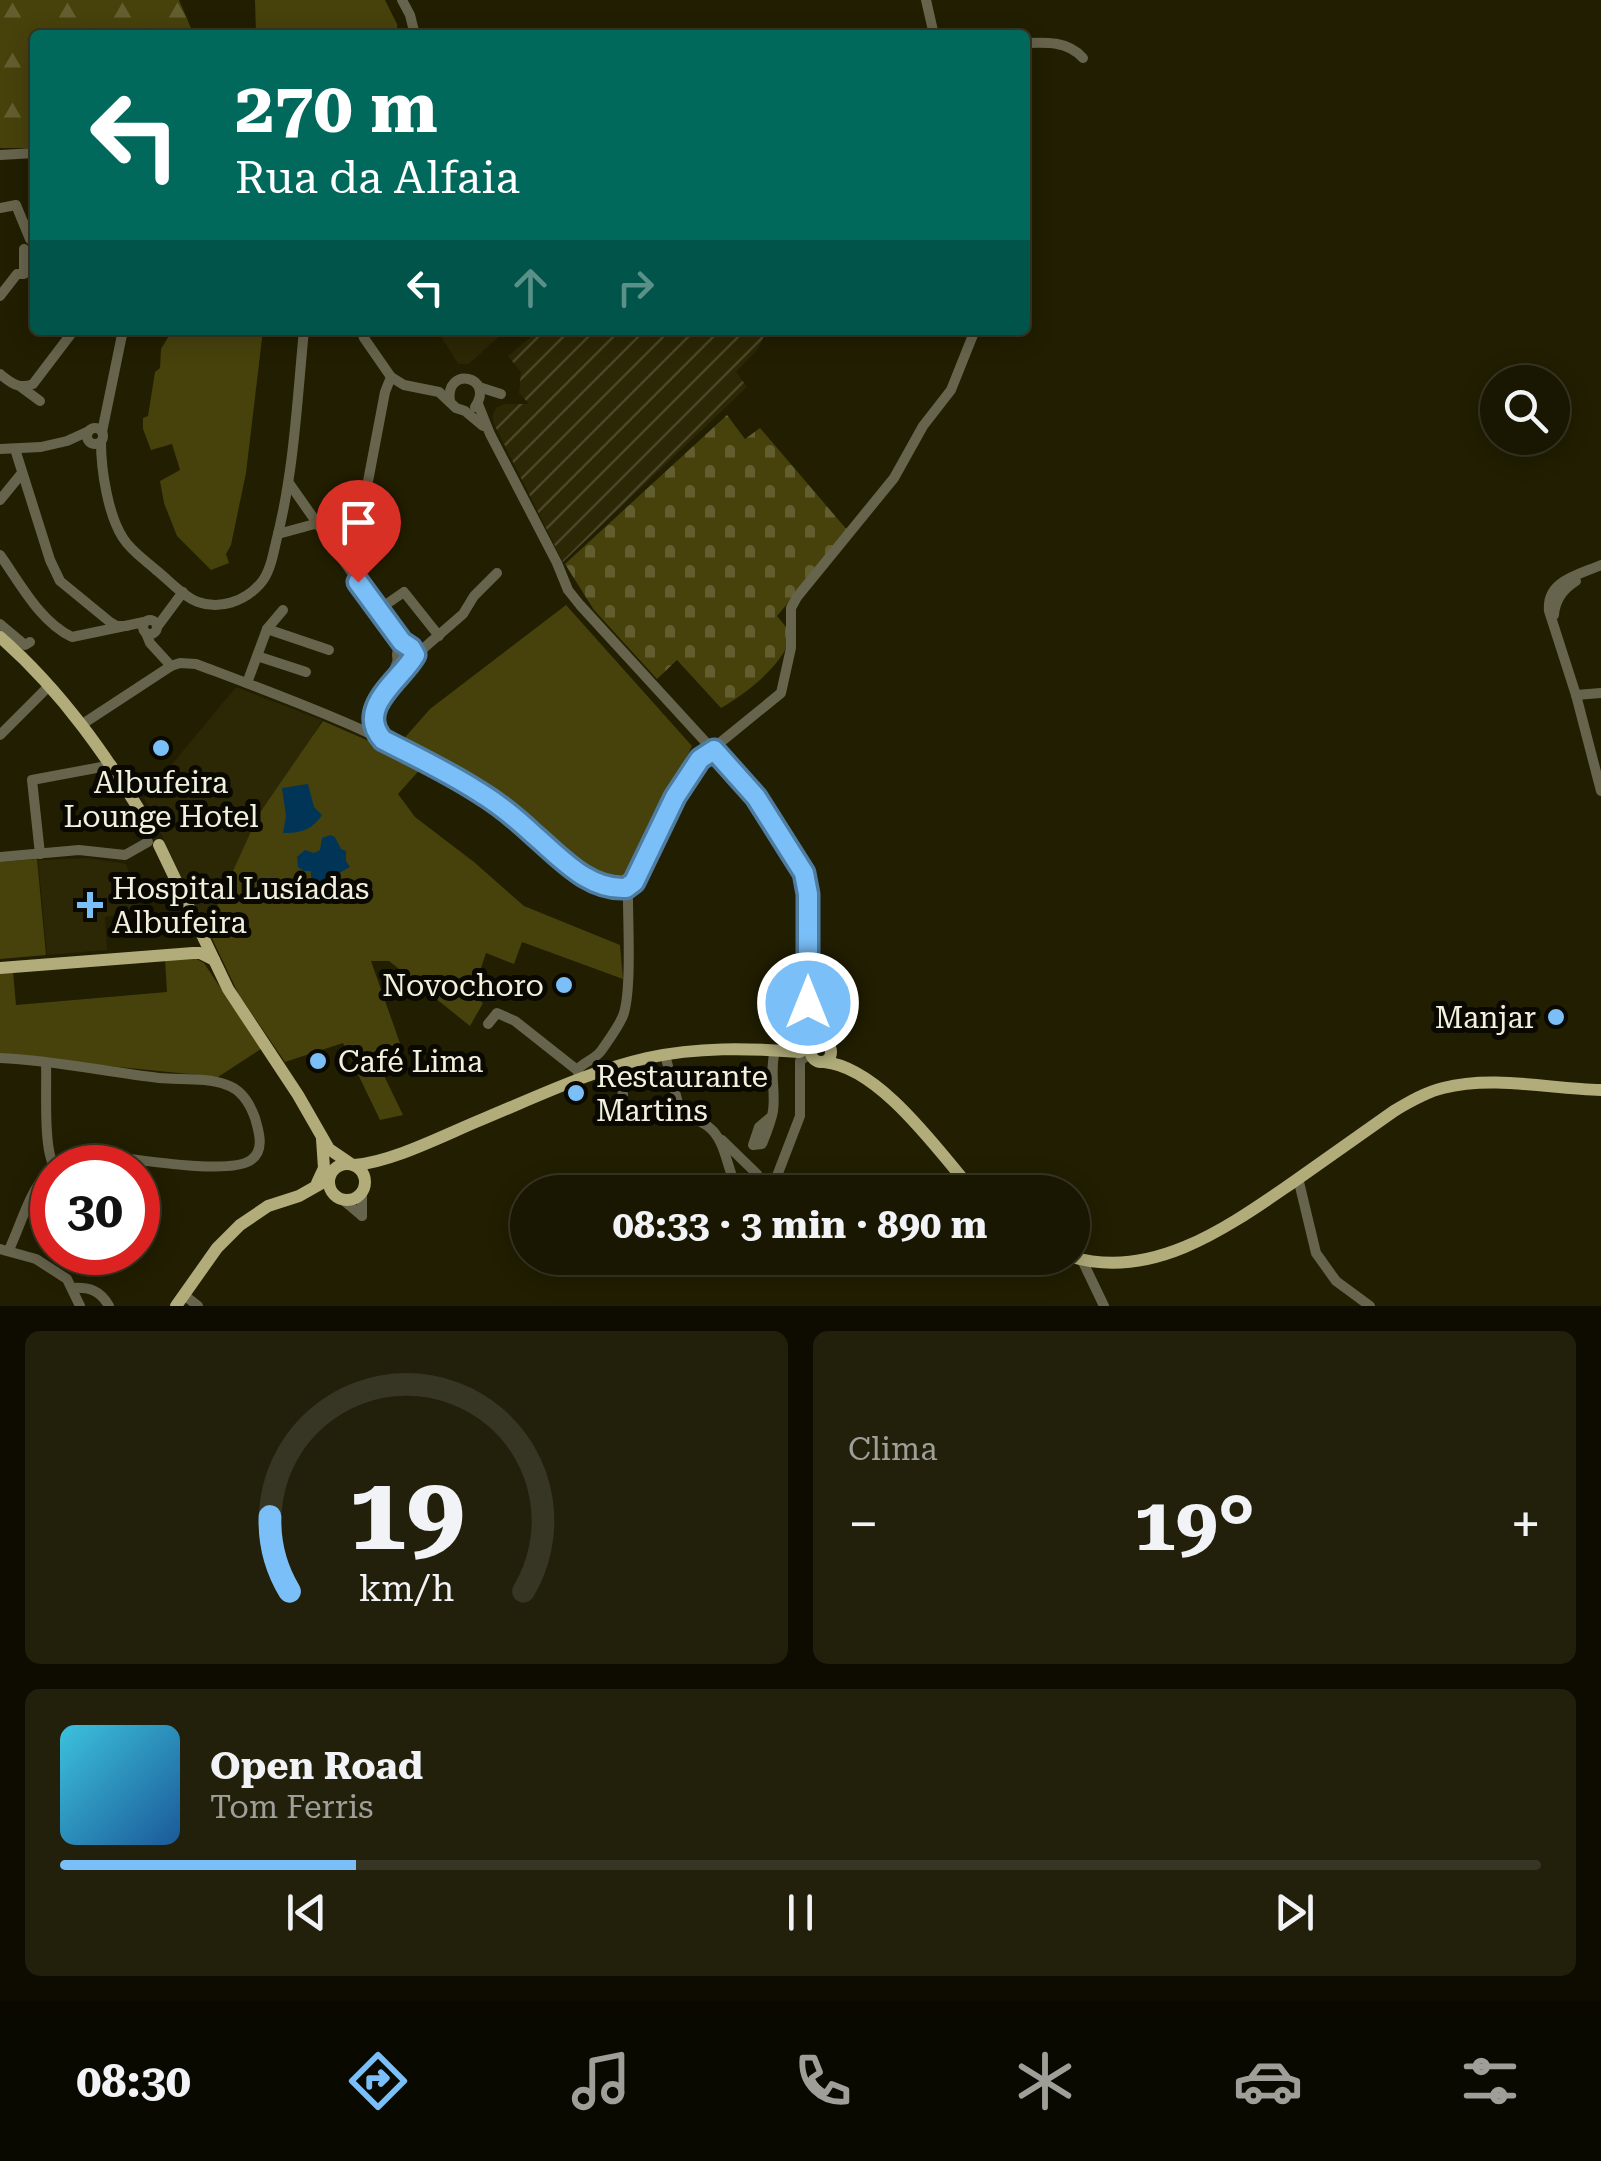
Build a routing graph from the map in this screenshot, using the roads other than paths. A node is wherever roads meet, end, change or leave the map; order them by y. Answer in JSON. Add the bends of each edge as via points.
{"nodes":[{"id":1,"x":402,"y":0,"type":"edge"},
{"id":2,"x":926,"y":0,"type":"edge"},
{"id":3,"x":414,"y":30,"type":"edge"},
{"id":4,"x":933,"y":30,"type":"edge"},
{"id":5,"x":1030,"y":42,"type":"edge"},
{"id":6,"x":1083,"y":58,"type":"dead end"},
{"id":7,"x":30,"y":153,"type":"edge"},
{"id":8,"x":0,"y":154,"type":"edge"},
{"id":9,"x":0,"y":208,"type":"edge"},
{"id":10,"x":30,"y":239,"type":"edge"},
{"id":11,"x":24,"y":249,"type":"dead end"},
{"id":12,"x":0,"y":296,"type":"edge"},
{"id":13,"x":70,"y":335,"type":"edge"},
{"id":14,"x":121,"y":335,"type":"edge"},
{"id":15,"x":304,"y":335,"type":"edge"},
{"id":16,"x":363,"y":335,"type":"edge"},
{"id":17,"x":973,"y":335,"type":"edge"},
{"id":18,"x":0,"y":374,"type":"edge"},
{"id":19,"x":391,"y":378,"type":"junction"},
{"id":20,"x":457,"y":380,"type":"junction"},
{"id":21,"x":21,"y":386,"type":"junction"},
{"id":22,"x":424,"y":388,"type":"junction"},
{"id":23,"x":479,"y":397,"type":"junction"},
{"id":24,"x":40,"y":401,"type":"dead end"},
{"id":25,"x":450,"y":402,"type":"junction"},
{"id":26,"x":465,"y":411,"type":"junction"},
{"id":27,"x":490,"y":434,"type":"junction"},
{"id":28,"x":95,"y":437,"type":"junction"},
{"id":29,"x":0,"y":449,"type":"edge"},
{"id":30,"x":15,"y":449,"type":"junction"},
{"id":31,"x":22,"y":474,"type":"junction"},
{"id":32,"x":289,"y":483,"type":"junction"},
{"id":33,"x":0,"y":500,"type":"edge"},
{"id":34,"x":317,"y":524,"type":"junction"},
{"id":35,"x":278,"y":534,"type":"junction"},
{"id":36,"x":0,"y":556,"type":"edge"},
{"id":37,"x":1601,"y":566,"type":"edge"},
{"id":38,"x":497,"y":572,"type":"dead end"},
{"id":39,"x":182,"y":592,"type":"junction"},
{"id":40,"x":282,"y":610,"type":"dead end"},
{"id":41,"x":378,"y":610,"type":"junction"},
{"id":42,"x":0,"y":624,"type":"edge"},
{"id":43,"x":107,"y":625,"type":"junction"},
{"id":44,"x":267,"y":628,"type":"junction"},
{"id":45,"x":150,"y":630,"type":"junction"},
{"id":46,"x":438,"y":636,"type":"junction"},
{"id":47,"x":0,"y":637,"type":"edge"},
{"id":48,"x":30,"y":642,"type":"dead end"},
{"id":49,"x":330,"y":650,"type":"dead end"},
{"id":50,"x":257,"y":656,"type":"junction"},
{"id":51,"x":406,"y":656,"type":"junction"},
{"id":52,"x":171,"y":666,"type":"junction"},
{"id":53,"x":306,"y":672,"type":"dead end"},
{"id":54,"x":247,"y":684,"type":"junction"},
{"id":55,"x":48,"y":686,"type":"junction"},
{"id":56,"x":1601,"y":693,"type":"edge"},
{"id":57,"x":1576,"y":695,"type":"junction"},
{"id":58,"x":371,"y":720,"type":"junction"},
{"id":59,"x":82,"y":725,"type":"junction"},
{"id":60,"x":0,"y":735,"type":"edge"},
{"id":61,"x":714,"y":750,"type":"junction"},
{"id":62,"x":112,"y":764,"type":"junction"},
{"id":63,"x":1601,"y":791,"type":"edge"},
{"id":64,"x":153,"y":839,"type":"junction"},
{"id":65,"x":40,"y":854,"type":"junction"},
{"id":66,"x":0,"y":858,"type":"edge"},
{"id":67,"x":626,"y":888,"type":"junction"},
{"id":68,"x":198,"y":929,"type":"junction"},
{"id":69,"x":214,"y":960,"type":"junction"},
{"id":70,"x":0,"y":965,"type":"edge"},
{"id":71,"x":488,"y":1024,"type":"dead end"},
{"id":72,"x":819,"y":1049,"type":"junction"},
{"id":73,"x":776,"y":1051,"type":"junction"},
{"id":74,"x":665,"y":1055,"type":"junction"},
{"id":75,"x":0,"y":1058,"type":"edge"},
{"id":76,"x":594,"y":1059,"type":"junction"},
{"id":77,"x":46,"y":1063,"type":"junction"},
{"id":78,"x":612,"y":1068,"type":"junction"},
{"id":79,"x":580,"y":1074,"type":"junction"},
{"id":80,"x":1599,"y":1091,"type":"edge"},
{"id":81,"x":614,"y":1115,"type":"dead end"},
{"id":82,"x":772,"y":1116,"type":"dead end"},
{"id":83,"x":719,"y":1136,"type":"junction"},
{"id":84,"x":322,"y":1137,"type":"junction"},
{"id":85,"x":49,"y":1145,"type":"edge"},
{"id":86,"x":413,"y":1148,"type":"junction"},
{"id":87,"x":160,"y":1162,"type":"edge"},
{"id":88,"x":352,"y":1165,"type":"junction"},
{"id":89,"x":732,"y":1175,"type":"edge"},
{"id":90,"x":758,"y":1175,"type":"edge"},
{"id":91,"x":776,"y":1175,"type":"edge"},
{"id":92,"x":959,"y":1175,"type":"edge"},
{"id":93,"x":330,"y":1176,"type":"junction"},
{"id":94,"x":1298,"y":1178,"type":"junction"},
{"id":95,"x":314,"y":1188,"type":"junction"},
{"id":96,"x":364,"y":1189,"type":"junction"},
{"id":97,"x":299,"y":1196,"type":"junction"},
{"id":98,"x":341,"y":1199,"type":"junction"},
{"id":99,"x":30,"y":1201,"type":"edge"},
{"id":100,"x":5,"y":1249,"type":"edge"},
{"id":101,"x":1090,"y":1258,"type":"edge"},
{"id":102,"x":1087,"y":1275,"type":"edge"},
{"id":103,"x":72,"y":1288,"type":"junction"},
{"id":104,"x":180,"y":1300,"type":"edge"},
{"id":105,"x":75,"y":1305,"type":"edge"},
{"id":106,"x":109,"y":1306,"type":"edge"},
{"id":107,"x":198,"y":1306,"type":"edge"},
{"id":108,"x":1104,"y":1306,"type":"edge"},
{"id":109,"x":1370,"y":1306,"type":"edge"}],
"edges":[{"from":1,"to":3,"type":"street"},
{"from":2,"to":4,"type":"street"},
{"from":5,"to":6,"type":"street","via":[[1066,46]]},
{"from":7,"to":8,"type":"street"},
{"from":9,"to":10,"type":"street","via":[[16,205]]},
{"from":11,"to":12,"type":"street","via":[[24,274]]},
{"from":13,"to":21,"type":"street","via":[[33,384]]},
{"from":14,"to":28,"type":"street"},
{"from":15,"to":32,"type":"street"},
{"from":16,"to":19,"type":"street"},
{"from":17,"to":61,"type":"street","via":[[950,390],[894,478],[796,597],[781,693]]},
{"from":18,"to":21,"type":"street"},
{"from":19,"to":22,"type":"street"},
{"from":19,"to":34,"type":"street","via":[[361,508]]},
{"from":20,"to":22,"type":"street"},
{"from":20,"to":23,"type":"street","via":[[470,379]]},
{"from":20,"to":25,"type":"street"},
{"from":21,"to":24,"type":"street"},
{"from":22,"to":25,"type":"street"},
{"from":23,"to":26,"type":"street"},
{"from":23,"to":27,"type":"street"},
{"from":25,"to":26,"type":"street"},
{"from":26,"to":27,"type":"street"},
{"from":27,"to":61,"type":"street","via":[[557,563],[600,625]]},
{"from":28,"to":30,"type":"street"},
{"from":28,"to":39,"type":"street","via":[[122,537]]},
{"from":29,"to":30,"type":"street"},
{"from":30,"to":31,"type":"street"},
{"from":31,"to":33,"type":"street"},
{"from":31,"to":43,"type":"street","via":[[60,580]]},
{"from":32,"to":34,"type":"street"},
{"from":32,"to":35,"type":"street"},
{"from":34,"to":35,"type":"street"},
{"from":34,"to":41,"type":"street"},
{"from":35,"to":39,"type":"street","via":[[262,583],[244,598],[212,604]]},
{"from":36,"to":43,"type":"street","via":[[64,633],[80,637]]},
{"from":37,"to":57,"type":"street","via":[[1568,586],[1554,611]]},
{"from":38,"to":46,"type":"street"},
{"from":39,"to":45,"type":"street"},
{"from":40,"to":44,"type":"street"},
{"from":41,"to":46,"type":"street","via":[[404,592]]},
{"from":41,"to":51,"type":"street"},
{"from":42,"to":48,"type":"street","via":[[24,645]]},
{"from":43,"to":45,"type":"street"},
{"from":44,"to":49,"type":"street"},
{"from":44,"to":50,"type":"street"},
{"from":45,"to":52,"type":"street"},
{"from":46,"to":51,"type":"street"},
{"from":47,"to":55,"type":"main road"},
{"from":50,"to":53,"type":"street"},
{"from":50,"to":54,"type":"street"},
{"from":51,"to":58,"type":"street"},
{"from":52,"to":54,"type":"street","via":[[196,664]]},
{"from":52,"to":59,"type":"street"},
{"from":54,"to":58,"type":"street","via":[[347,722]]},
{"from":55,"to":59,"type":"main road"},
{"from":55,"to":60,"type":"street"},
{"from":56,"to":57,"type":"street"},
{"from":57,"to":63,"type":"street"},
{"from":58,"to":67,"type":"street","via":[[383,740],[509,813],[585,877]]},
{"from":59,"to":62,"type":"main road"},
{"from":61,"to":67,"type":"street","via":[[700,759],[675,797]]},
{"from":61,"to":72,"type":"street","via":[[756,797],[804,873],[808,1003]]},
{"from":62,"to":64,"type":"main road"},
{"from":62,"to":65,"type":"street","via":[[32,780]]},
{"from":64,"to":65,"type":"street","via":[[125,855]]},
{"from":64,"to":68,"type":"main road"},
{"from":65,"to":66,"type":"street"},
{"from":67,"to":76,"type":"street","via":[[624,1014]]},
{"from":68,"to":69,"type":"main road"},
{"from":68,"to":70,"type":"main road","via":[[193,944],[183,947]]},
{"from":69,"to":70,"type":"main road","via":[[193,952]]},
{"from":69,"to":84,"type":"main road"},
{"from":71,"to":79,"type":"street","via":[[496,1013],[514,1020]]},
{"from":72,"to":73,"type":"main road"},
{"from":72,"to":91,"type":"street","via":[[800,1061],[800,1116]]},
{"from":72,"to":92,"type":"main road","via":[[891,1098]]},
{"from":73,"to":74,"type":"main road"},
{"from":73,"to":82,"type":"street"},
{"from":74,"to":78,"type":"main road"},
{"from":74,"to":83,"type":"street","via":[[681,1114],[702,1120]]},
{"from":75,"to":77,"type":"street"},
{"from":76,"to":78,"type":"street"},
{"from":76,"to":79,"type":"street","via":[[586,1060]]},
{"from":77,"to":85,"type":"street"},
{"from":77,"to":87,"type":"street","via":[[212,1081],[243,1095],[260,1136],[250,1162]]},
{"from":78,"to":79,"type":"main road"},
{"from":78,"to":81,"type":"street","via":[[623,1095]]},
{"from":79,"to":86,"type":"main road"},
{"from":80,"to":94,"type":"main road","via":[[1494,1084],[1441,1088],[1394,1111]]},
{"from":83,"to":89,"type":"street"},
{"from":83,"to":90,"type":"street"},
{"from":84,"to":88,"type":"main road"},
{"from":84,"to":93,"type":"main road"},
{"from":84,"to":95,"type":"main road","via":[[324,1168]]},
{"from":86,"to":88,"type":"main road"},
{"from":86,"to":96,"type":"main road","via":[[382,1164]]},
{"from":88,"to":93,"type":"main road"},
{"from":88,"to":96,"type":"main road","via":[[363,1174]]},
{"from":93,"to":95,"type":"main road"},
{"from":93,"to":98,"type":"main road","via":[[330,1189]]},
{"from":94,"to":101,"type":"main road","via":[[1189,1246],[1135,1260]]},
{"from":94,"to":109,"type":"street","via":[[1316,1253],[1336,1281]]},
{"from":95,"to":97,"type":"main road"},
{"from":96,"to":98,"type":"main road","via":[[356,1198]]},
{"from":97,"to":98,"type":"main road"},
{"from":97,"to":104,"type":"main road","via":[[240,1224]]},
{"from":99,"to":100,"type":"street"},
{"from":100,"to":103,"type":"street","via":[[45,1264]]},
{"from":102,"to":108,"type":"street"},
{"from":103,"to":105,"type":"street"},
{"from":103,"to":106,"type":"street","via":[[92,1289]]},
{"from":104,"to":107,"type":"street"}]}
